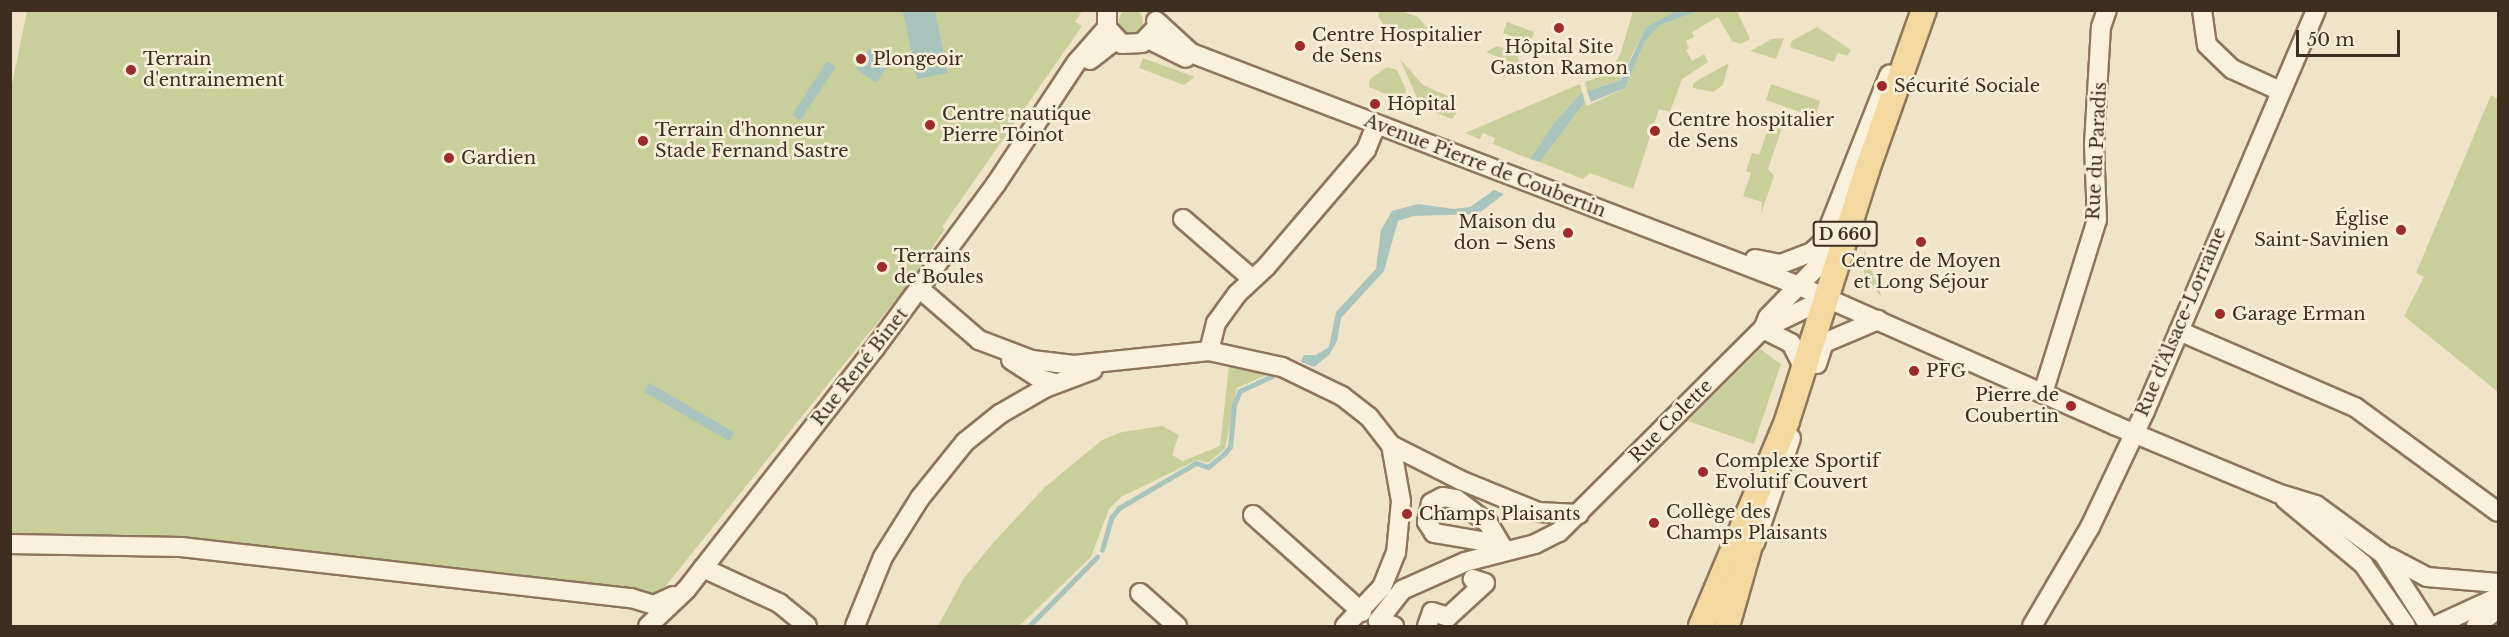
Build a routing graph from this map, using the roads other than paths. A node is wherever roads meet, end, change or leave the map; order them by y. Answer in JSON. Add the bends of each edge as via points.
{"nodes":[{"id":1,"x":2107,"y":10,"type":"edge"},
{"id":2,"x":2202,"y":10,"type":"edge"},
{"id":3,"x":2316,"y":10,"type":"edge"},
{"id":4,"x":1923,"y":15,"type":"edge"},
{"id":5,"x":1155,"y":16,"type":"edge"},
{"id":6,"x":1110,"y":26,"type":"edge"},
{"id":7,"x":1148,"y":39,"type":"junction"},
{"id":8,"x":2278,"y":90,"type":"junction"},
{"id":9,"x":1301,"y":95,"type":"junction"},
{"id":10,"x":1376,"y":125,"type":"junction"},
{"id":11,"x":1867,"y":170,"type":"junction"},
{"id":12,"x":1183,"y":219,"type":"dead end"},
{"id":13,"x":1670,"y":234,"type":"junction"},
{"id":14,"x":1251,"y":278,"type":"junction"},
{"id":15,"x":1797,"y":285,"type":"junction"},
{"id":16,"x":920,"y":289,"type":"junction"},
{"id":17,"x":1825,"y":299,"type":"junction"},
{"id":18,"x":1878,"y":320,"type":"junction"},
{"id":19,"x":1763,"y":329,"type":"junction"},
{"id":20,"x":2179,"y":331,"type":"junction"},
{"id":21,"x":1209,"y":351,"type":"junction"},
{"id":22,"x":1138,"y":355,"type":"junction"},
{"id":23,"x":1026,"y":362,"type":"junction"},
{"id":24,"x":1074,"y":364,"type":"junction"},
{"id":25,"x":1804,"y":368,"type":"junction"},
{"id":26,"x":1048,"y":381,"type":"junction"},
{"id":27,"x":1023,"y":393,"type":"junction"},
{"id":28,"x":2043,"y":393,"type":"junction"},
{"id":29,"x":1000,"y":414,"type":"junction"},
{"id":30,"x":2134,"y":433,"type":"junction"},
{"id":31,"x":1391,"y":445,"type":"junction"},
{"id":32,"x":1776,"y":449,"type":"junction"},
{"id":33,"x":2277,"y":492,"type":"junction"},
{"id":34,"x":1537,"y":511,"type":"junction"},
{"id":35,"x":2499,"y":512,"type":"edge"},
{"id":36,"x":1579,"y":514,"type":"junction"},
{"id":37,"x":1253,"y":515,"type":"dead end"},
{"id":38,"x":10,"y":544,"type":"edge"},
{"id":39,"x":1500,"y":552,"type":"junction"},
{"id":40,"x":2383,"y":554,"type":"junction"},
{"id":41,"x":703,"y":568,"type":"junction"},
{"id":42,"x":1473,"y":579,"type":"dead end"},
{"id":43,"x":2499,"y":583,"type":"edge"},
{"id":44,"x":686,"y":590,"type":"junction"},
{"id":45,"x":1140,"y":593,"type":"dead end"},
{"id":46,"x":2499,"y":597,"type":"edge"},
{"id":47,"x":660,"y":605,"type":"junction"},
{"id":48,"x":2499,"y":609,"type":"edge"},
{"id":49,"x":1362,"y":612,"type":"junction"},
{"id":50,"x":1729,"y":626,"type":"edge"},
{"id":51,"x":639,"y":627,"type":"edge"},
{"id":52,"x":648,"y":627,"type":"edge"},
{"id":53,"x":662,"y":627,"type":"edge"},
{"id":54,"x":807,"y":627,"type":"edge"},
{"id":55,"x":855,"y":627,"type":"edge"},
{"id":56,"x":1177,"y":627,"type":"edge"},
{"id":57,"x":1345,"y":627,"type":"edge"},
{"id":58,"x":1394,"y":627,"type":"edge"},
{"id":59,"x":1427,"y":627,"type":"edge"},
{"id":60,"x":1702,"y":627,"type":"edge"},
{"id":61,"x":2032,"y":627,"type":"edge"},
{"id":62,"x":2406,"y":627,"type":"edge"},
{"id":63,"x":2429,"y":627,"type":"edge"},
{"id":64,"x":2435,"y":627,"type":"edge"},
{"id":65,"x":2476,"y":627,"type":"edge"}],
"edges":[{"from":1,"to":28,"type":"street","name":"Rue du Paradis","via":[[2101,27],[2094,144],[2097,220]]},
{"from":2,"to":8,"type":"street","via":[[2203,36],[2214,52],[2232,69]]},
{"from":3,"to":8,"type":"street","name":"Rue d'Alsace-Lorraine"},
{"from":4,"to":11,"type":"main road","number":"D 660"},
{"from":4,"to":13,"type":"street","name":"Avenue Pierre de Coubertin","via":[[1902,42],[1823,242],[1801,258],[1774,264]]},
{"from":5,"to":7,"type":"street"},
{"from":5,"to":9,"type":"street","name":"Avenue Pierre de Coubertin","via":[[1191,53]]},
{"from":6,"to":7,"type":"street","via":[[1128,45]]},
{"from":6,"to":16,"type":"street","name":"Rue René Binet","via":[[1076,63]]},
{"from":7,"to":9,"type":"street","name":"Avenue Pierre de Coubertin","via":[[1276,93]]},
{"from":8,"to":20,"type":"street","name":"Rue d'Alsace-Lorraine"},
{"from":9,"to":10,"type":"street","name":"Avenue Pierre de Coubertin"},
{"from":10,"to":13,"type":"street","name":"Avenue Pierre de Coubertin"},
{"from":10,"to":14,"type":"street","via":[[1366,150],[1266,267]]},
{"from":11,"to":15,"type":"street","name":"Rue Colette","via":[[1851,187],[1824,254]]},
{"from":11,"to":17,"type":"main road","number":"D 660"},
{"from":12,"to":14,"type":"street"},
{"from":13,"to":15,"type":"street","name":"Avenue Pierre de Coubertin"},
{"from":14,"to":21,"type":"street","via":[[1216,323]]},
{"from":15,"to":17,"type":"street","name":"Avenue Pierre de Coubertin"},
{"from":15,"to":19,"type":"street","name":"Rue Colette","via":[[1768,317]]},
{"from":16,"to":23,"type":"street","via":[[979,340]]},
{"from":16,"to":41,"type":"street","name":"Rue René Binet"},
{"from":17,"to":18,"type":"street","name":"Avenue Pierre de Coubertin"},
{"from":17,"to":19,"type":"street","name":"Rue Colette"},
{"from":17,"to":25,"type":"main road"},
{"from":18,"to":28,"type":"street","name":"Avenue Pierre de Coubertin"},
{"from":18,"to":50,"type":"street","via":[[1824,343]]},
{"from":19,"to":25,"type":"street","via":[[1791,343]]},
{"from":19,"to":36,"type":"street","name":"Rue Colette"},
{"from":20,"to":30,"type":"street","name":"Rue d'Alsace-Lorraine"},
{"from":20,"to":35,"type":"street","via":[[2355,407]]},
{"from":21,"to":22,"type":"street"},
{"from":21,"to":31,"type":"street","via":[[1310,377],[1369,417]]},
{"from":22,"to":24,"type":"street"},
{"from":22,"to":26,"type":"street"},
{"from":23,"to":24,"type":"street"},
{"from":23,"to":26,"type":"street"},
{"from":23,"to":27,"type":"street"},
{"from":24,"to":26,"type":"street"},
{"from":25,"to":32,"type":"main road"},
{"from":26,"to":27,"type":"street"},
{"from":26,"to":29,"type":"street"},
{"from":27,"to":29,"type":"street"},
{"from":28,"to":30,"type":"street","name":"Avenue Pierre de Coubertin"},
{"from":29,"to":55,"type":"street","via":[[965,442],[917,503],[883,557]]},
{"from":30,"to":33,"type":"street","name":"Avenue Pierre de Coubertin"},
{"from":30,"to":61,"type":"street","name":"Rue d'Alsace-Lorraine","via":[[2090,527]]},
{"from":31,"to":34,"type":"street","via":[[1480,489]]},
{"from":31,"to":49,"type":"street","via":[[1401,513],[1391,567],[1382,587]]},
{"from":32,"to":50,"type":"main road"},
{"from":32,"to":60,"type":"main road","via":[[1716,584]]},
{"from":33,"to":40,"type":"street","name":"Avenue Pierre de Coubertin","via":[[2316,505]]},
{"from":33,"to":62,"type":"street","name":"Avenue Pierre de Coubertin","via":[[2363,564]]},
{"from":34,"to":36,"type":"street","via":[[1554,516]]},
{"from":34,"to":39,"type":"street","via":[[1536,531]]},
{"from":36,"to":39,"type":"street","name":"Rue Colette","via":[[1559,532]]},
{"from":37,"to":49,"type":"street"},
{"from":38,"to":47,"type":"street","via":[[181,547],[620,596]]},
{"from":39,"to":58,"type":"street","name":"Rue Colette","via":[[1402,590],[1378,621]]},
{"from":40,"to":43,"type":"street","via":[[2427,577]]},
{"from":40,"to":63,"type":"street","name":"Avenue Pierre de Coubertin"},
{"from":41,"to":44,"type":"street","name":"Rue René Binet"},
{"from":41,"to":54,"type":"street","via":[[779,603]]},
{"from":42,"to":59,"type":"street","via":[[1485,583],[1448,618],[1432,612]]},
{"from":44,"to":47,"type":"street","name":"Rue René Binet"},
{"from":44,"to":53,"type":"street","name":"Rue René Binet"},
{"from":45,"to":56,"type":"street"},
{"from":46,"to":64,"type":"street"},
{"from":47,"to":51,"type":"street"},
{"from":47,"to":52,"type":"street","name":"Rue René Binet"},
{"from":48,"to":65,"type":"street"},
{"from":49,"to":57,"type":"street"},
{"from":50,"to":60,"type":"street","via":[[1714,621]]}]}
